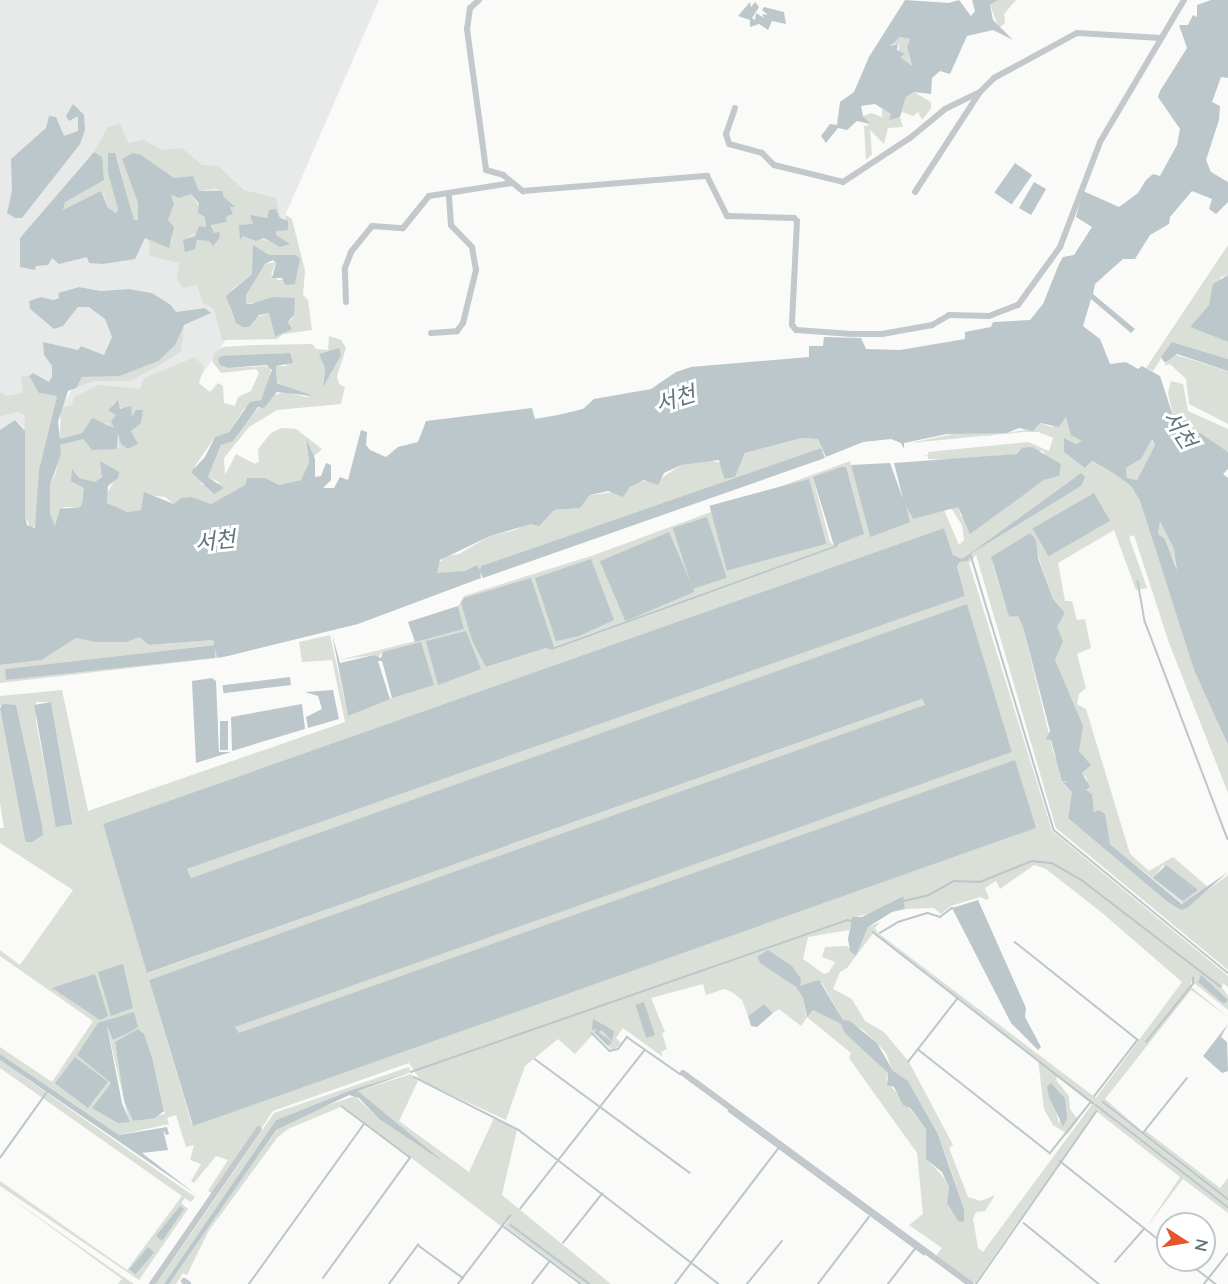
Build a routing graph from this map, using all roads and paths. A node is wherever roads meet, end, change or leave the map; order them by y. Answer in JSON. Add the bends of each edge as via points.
{"nodes":[{"id":1,"x":479,"y":0,"type":"edge"},
{"id":2,"x":1182,"y":1,"type":"edge"},
{"id":3,"x":1161,"y":38,"type":"junction"},
{"id":4,"x":980,"y":92,"type":"junction"},
{"id":5,"x":735,"y":108,"type":"dead end"},
{"id":6,"x":512,"y":183,"type":"junction"},
{"id":7,"x":915,"y":192,"type":"dead end"},
{"id":8,"x":449,"y":194,"type":"junction"},
{"id":9,"x":346,"y":302,"type":"dead end"},
{"id":10,"x":431,"y":333,"type":"dead end"},
{"id":11,"x":683,"y":1073,"type":"dead end"},
{"id":12,"x":259,"y":1129,"type":"dead end"},
{"id":13,"x":152,"y":1284,"type":"edge"},
{"id":14,"x":970,"y":1284,"type":"edge"}],
"edges":[{"from":1,"to":6,"type":"street","via":[[470,8],[467,29],[483,165]]},
{"from":2,"to":3,"type":"street"},
{"from":3,"to":4,"type":"street","via":[[1077,33],[1040,50],[994,78]]},
{"from":3,"to":6,"type":"street","via":[[1090,163],[1060,247],[1018,305],[989,316],[949,315],[933,325],[882,334],[796,330],[792,325],[797,221],[794,218],[727,216],[707,176],[702,174],[523,191]]},
{"from":4,"to":5,"type":"street","via":[[945,109],[910,138],[843,182],[774,165],[762,153],[729,144],[726,134]]},
{"from":4,"to":7,"type":"street"},
{"from":6,"to":8,"type":"street"},
{"from":8,"to":9,"type":"street","via":[[425,198],[403,228],[377,225],[367,230],[345,268]]},
{"from":8,"to":10,"type":"street","via":[[451,225],[472,247],[476,270],[463,322],[457,331]]},
{"from":11,"to":14,"type":"street"},
{"from":12,"to":13,"type":"street"}]}
